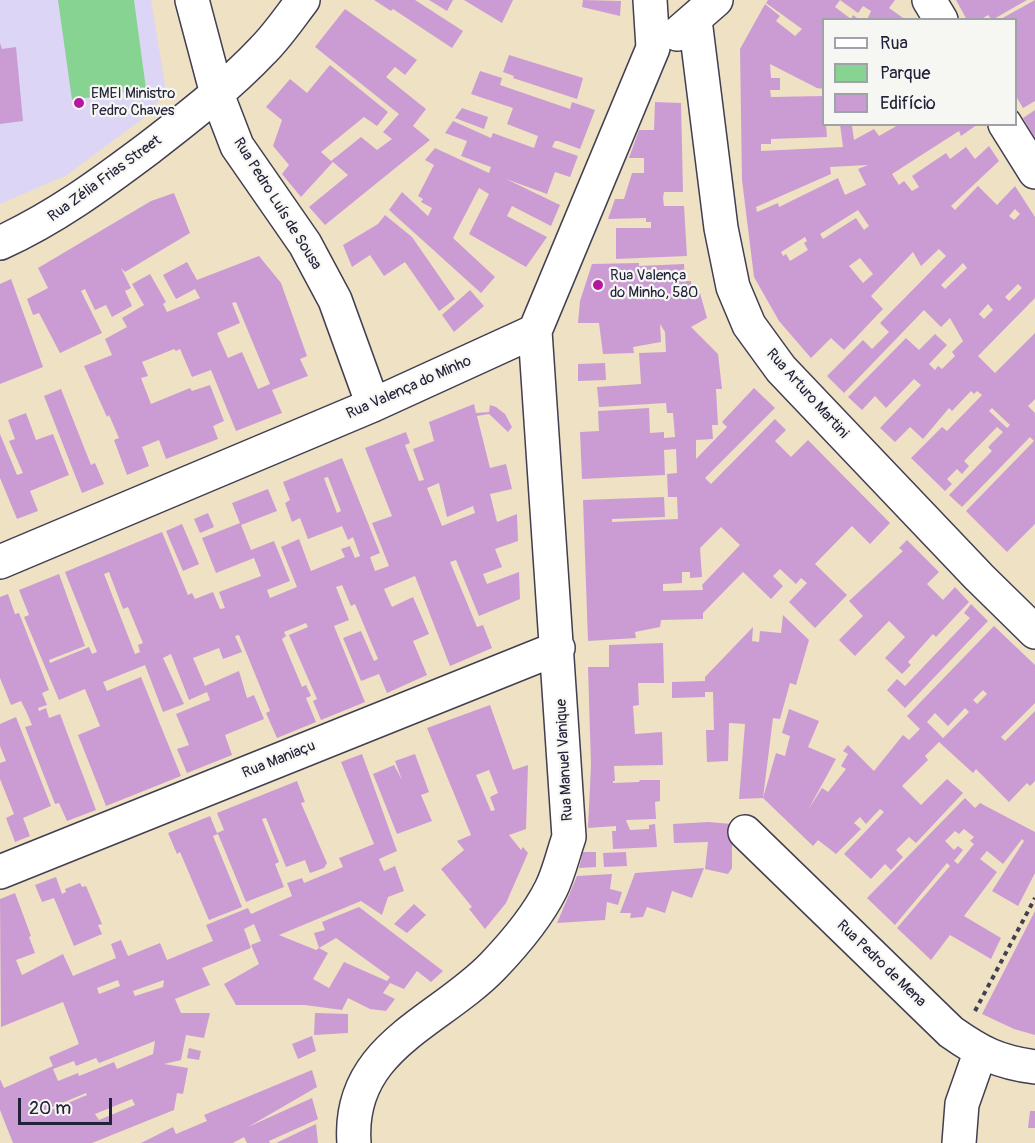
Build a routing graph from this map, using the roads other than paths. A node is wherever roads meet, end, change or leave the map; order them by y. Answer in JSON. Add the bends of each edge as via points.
{"nodes":[{"id":1,"x":192,"y":0,"type":"edge"},
{"id":2,"x":303,"y":0,"type":"edge"},
{"id":3,"x":650,"y":0,"type":"edge"},
{"id":4,"x":929,"y":0,"type":"edge"},
{"id":5,"x":706,"y":10,"type":"edge"},
{"id":6,"x":940,"y":18,"type":"edge"},
{"id":7,"x":653,"y":48,"type":"junction"},
{"id":8,"x":217,"y":94,"type":"junction"},
{"id":9,"x":1006,"y":126,"type":"edge"},
{"id":10,"x":1035,"y":172,"type":"edge"},
{"id":11,"x":0,"y":243,"type":"edge"},
{"id":12,"x":535,"y":331,"type":"junction"},
{"id":13,"x":373,"y":405,"type":"junction"},
{"id":14,"x":0,"y":562,"type":"edge"},
{"id":15,"x":1035,"y":632,"type":"edge"},
{"id":16,"x":558,"y":648,"type":"junction"},
{"id":17,"x":745,"y":832,"type":"dead end"},
{"id":18,"x":0,"y":872,"type":"edge"},
{"id":19,"x":970,"y":1046,"type":"junction"},
{"id":20,"x":1035,"y":1067,"type":"edge"},
{"id":21,"x":354,"y":1143,"type":"edge"},
{"id":22,"x":959,"y":1143,"type":"edge"}],
"edges":[{"from":1,"to":8,"type":"street","name":"Rua Pedro Luís de Sousa"},
{"from":2,"to":8,"type":"street","name":"Rua Zélia Frias Street","via":[[264,49]]},
{"from":3,"to":7,"type":"street"},
{"from":4,"to":6,"type":"street"},
{"from":5,"to":7,"type":"street"},
{"from":5,"to":15,"type":"street","name":"Rua Arturo Martini","via":[[721,228],[733,287],[749,325],[781,369]]},
{"from":7,"to":12,"type":"street"},
{"from":8,"to":11,"type":"street","name":"Rua Zélia Frias Street","via":[[88,194],[40,225]]},
{"from":8,"to":13,"type":"street","name":"Rua Pedro Luís de Sousa","via":[[237,146],[305,244],[335,300]]},
{"from":9,"to":10,"type":"street"},
{"from":12,"to":13,"type":"street","name":"Rua Valença do Minho"},
{"from":12,"to":16,"type":"street","name":"Rua Manuel Vanique"},
{"from":13,"to":14,"type":"street","name":"Rua Valença do Minho"},
{"from":16,"to":18,"type":"street","name":"Rua Maniaçu"},
{"from":16,"to":21,"type":"street","name":"Rua Manuel Vanique","via":[[569,837],[551,889],[526,928],[493,966],[383,1054],[362,1086],[353,1126]]},
{"from":17,"to":19,"type":"street","name":"Rua Pedro de Mena"},
{"from":19,"to":20,"type":"street","name":"Rua Pedro de Mena","via":[[1003,1062]]},
{"from":19,"to":22,"type":"street"}]}
